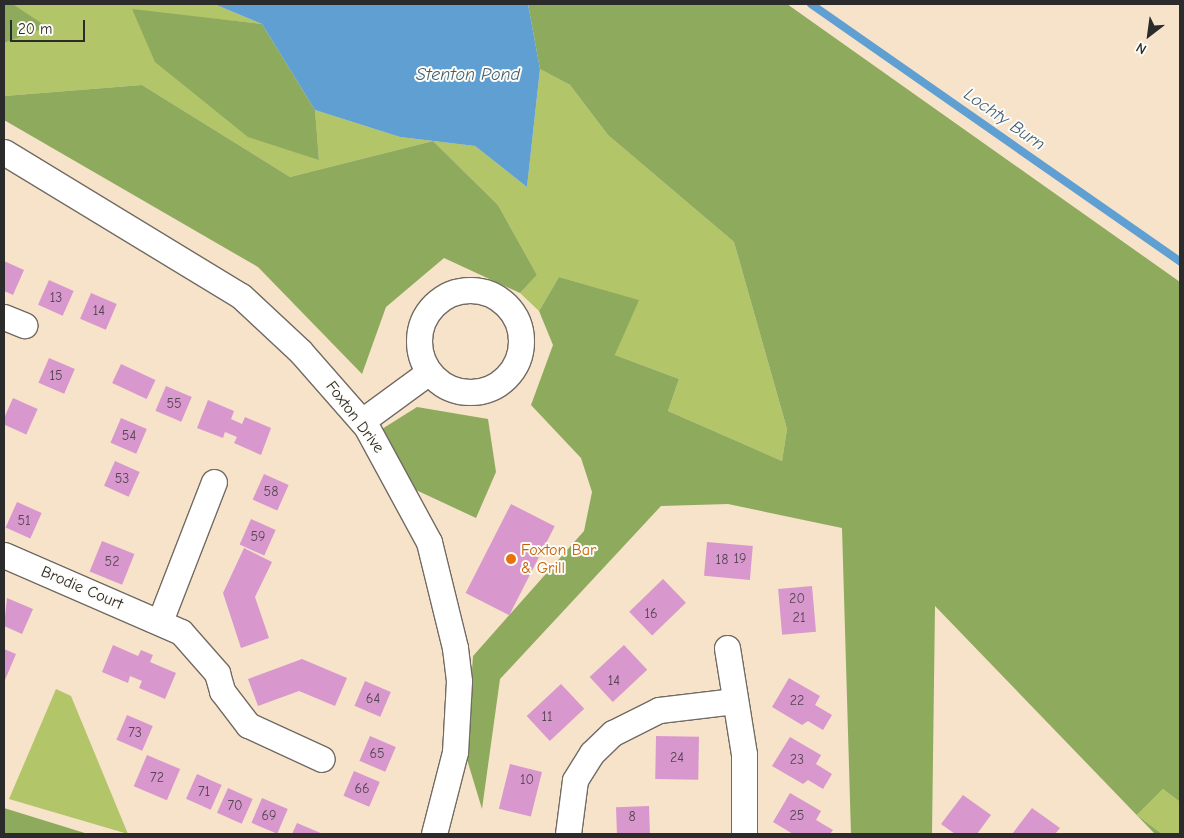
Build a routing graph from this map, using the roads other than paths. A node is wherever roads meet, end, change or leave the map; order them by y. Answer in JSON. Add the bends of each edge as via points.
{"nodes":[{"id":1,"x":4,"y":152,"type":"edge"},
{"id":2,"x":429,"y":372,"type":"junction"},
{"id":3,"x":362,"y":421,"type":"junction"},
{"id":4,"x":214,"y":482,"type":"dead end"},
{"id":5,"x":4,"y":555,"type":"edge"},
{"id":6,"x":160,"y":621,"type":"junction"},
{"id":7,"x":727,"y":648,"type":"dead end"},
{"id":8,"x":734,"y":700,"type":"junction"},
{"id":9,"x":322,"y":759,"type":"dead end"},
{"id":10,"x":434,"y":834,"type":"edge"},
{"id":11,"x":568,"y":834,"type":"edge"},
{"id":12,"x":744,"y":834,"type":"edge"}],
"edges":[{"from":1,"to":3,"type":"street","name":"Foxton Drive","via":[[241,296],[300,351]]},
{"from":2,"to":2,"type":"street","via":[[421,358],[421,326],[439,299],[453,292],[485,292],[512,311],[522,345],[507,377],[476,392],[458,391]]},
{"from":2,"to":3,"type":"street"},
{"from":3,"to":10,"type":"street","name":"Foxton Drive","via":[[429,542],[455,648],[460,681],[455,752]]},
{"from":4,"to":6,"type":"street"},
{"from":5,"to":6,"type":"street","name":"Brodie Court"},
{"from":6,"to":9,"type":"street","name":"Brodie Court","via":[[181,632],[200,650],[248,725]]},
{"from":7,"to":8,"type":"street"},
{"from":8,"to":11,"type":"street","via":[[659,710],[613,733],[592,753],[575,780]]},
{"from":8,"to":12,"type":"street","via":[[744,754]]}]}
